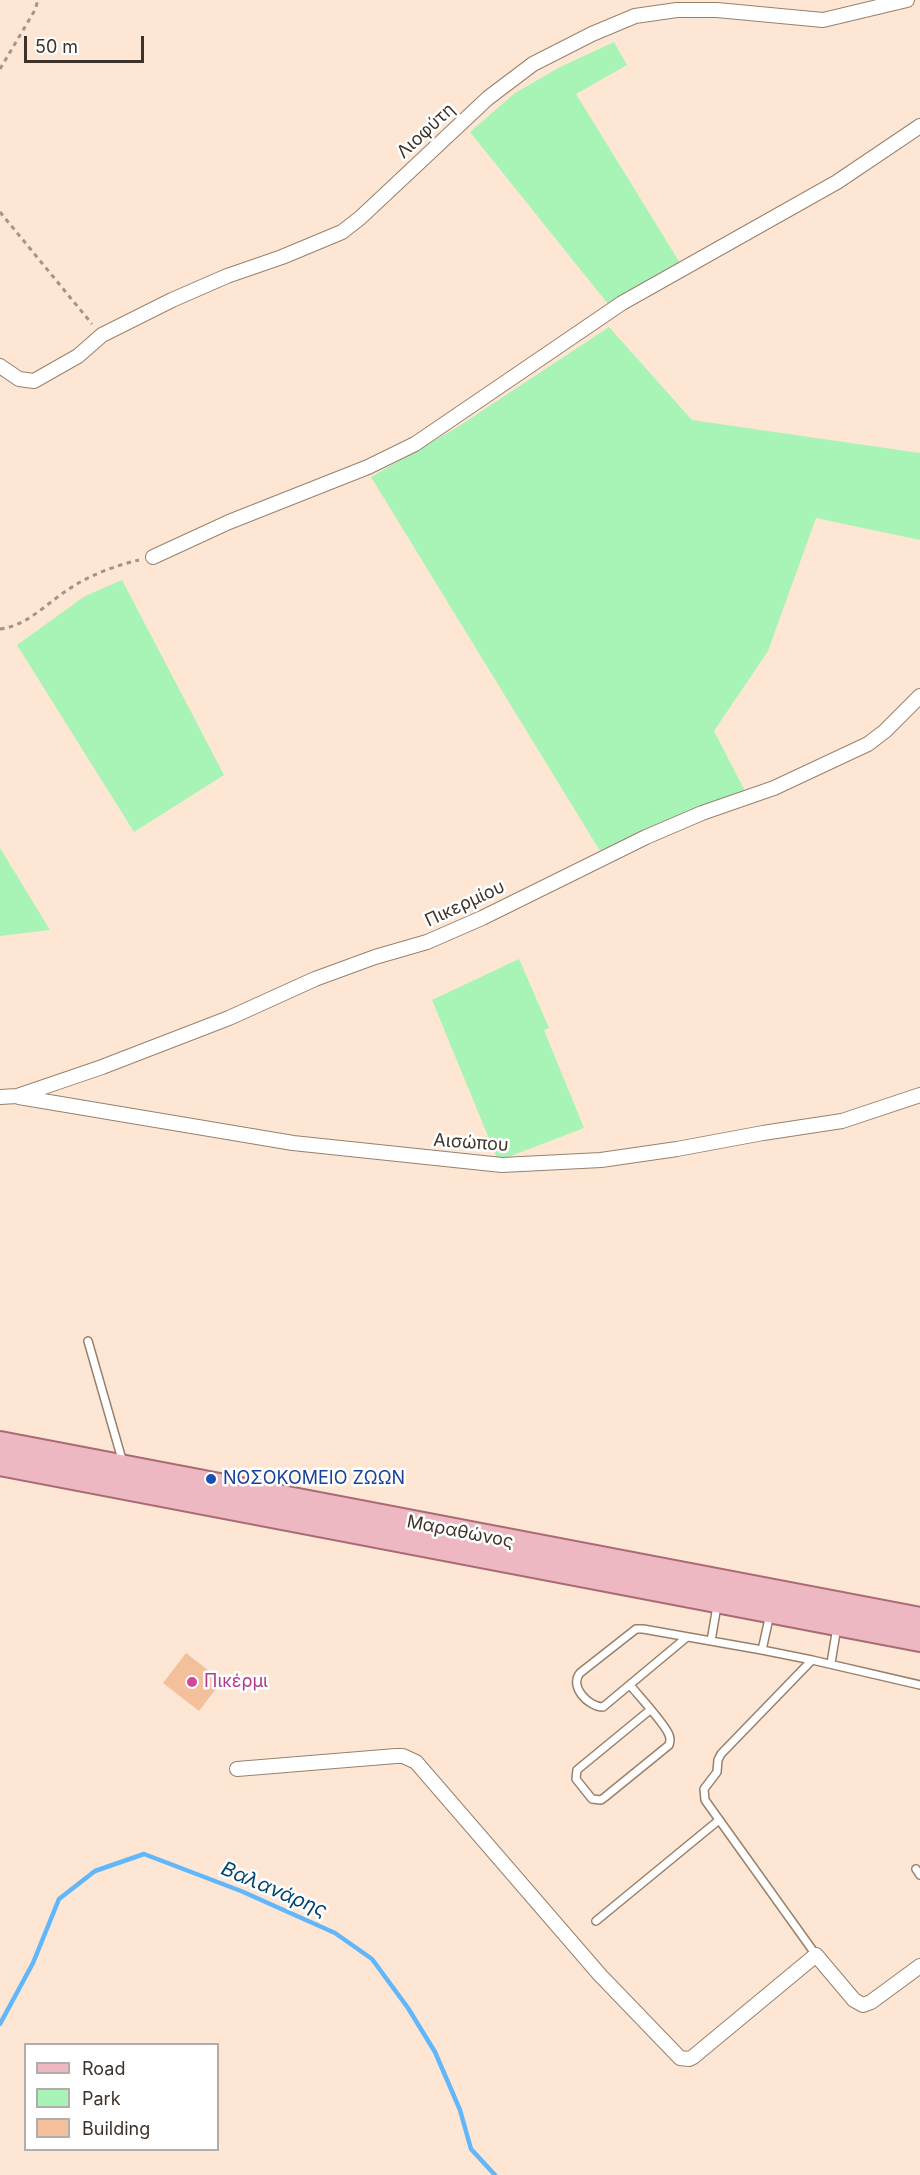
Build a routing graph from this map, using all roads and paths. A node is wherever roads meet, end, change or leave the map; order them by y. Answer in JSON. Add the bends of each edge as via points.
{"nodes":[{"id":1,"x":38,"y":0,"type":"edge"},
{"id":2,"x":907,"y":0,"type":"edge"},
{"id":3,"x":0,"y":69,"type":"edge"},
{"id":4,"x":920,"y":126,"type":"edge"},
{"id":5,"x":0,"y":212,"type":"edge"},
{"id":6,"x":102,"y":335,"type":"junction"},
{"id":7,"x":0,"y":366,"type":"edge"},
{"id":8,"x":153,"y":557,"type":"joint"},
{"id":9,"x":0,"y":629,"type":"edge"},
{"id":10,"x":920,"y":696,"type":"edge"},
{"id":11,"x":920,"y":1095,"type":"edge"},
{"id":12,"x":17,"y":1096,"type":"junction"},
{"id":13,"x":0,"y":1097,"type":"edge"},
{"id":14,"x":88,"y":1341,"type":"dead end"},
{"id":15,"x":0,"y":1443,"type":"edge"},
{"id":16,"x":0,"y":1464,"type":"edge"},
{"id":17,"x":123,"y":1467,"type":"junction"},
{"id":18,"x":718,"y":1601,"type":"junction"},
{"id":19,"x":770,"y":1611,"type":"junction"},
{"id":20,"x":920,"y":1619,"type":"edge"},
{"id":21,"x":838,"y":1624,"type":"junction"},
{"id":22,"x":687,"y":1637,"type":"junction"},
{"id":23,"x":920,"y":1640,"type":"edge"},
{"id":24,"x":711,"y":1641,"type":"junction"},
{"id":25,"x":762,"y":1650,"type":"junction"},
{"id":26,"x":812,"y":1660,"type":"junction"},
{"id":27,"x":831,"y":1663,"type":"junction"},
{"id":28,"x":920,"y":1685,"type":"edge"},
{"id":29,"x":630,"y":1686,"type":"junction"},
{"id":30,"x":650,"y":1710,"type":"junction"},
{"id":31,"x":237,"y":1769,"type":"dead end"},
{"id":32,"x":719,"y":1820,"type":"junction"},
{"id":33,"x":596,"y":1921,"type":"dead end"},
{"id":34,"x":816,"y":1955,"type":"junction"},
{"id":35,"x":920,"y":1966,"type":"edge"}],
"edges":[{"from":1,"to":3,"type":"path"},
{"from":2,"to":6,"type":"street","name":"Λιοφύτη","via":[[823,20],[717,9],[635,16],[533,64],[488,98],[342,232],[227,276]]},
{"from":4,"to":8,"type":"street","via":[[837,182],[622,303],[415,444]]},
{"from":5,"to":6,"type":"path"},
{"from":6,"to":7,"type":"street","name":"Λιοφύτη","via":[[78,356],[34,381],[19,379]]},
{"from":8,"to":9,"type":"path","via":[[113,566],[71,588],[17,626]]},
{"from":10,"to":12,"type":"street","name":"Πικερμίου","via":[[868,744],[774,788],[646,837],[482,918],[427,942],[345,968],[102,1067]]},
{"from":11,"to":12,"type":"street","name":"Αισώπου","via":[[842,1121],[677,1149],[601,1160],[502,1165],[293,1143]]},
{"from":12,"to":13,"type":"street","name":"Πικερμίου"},
{"from":14,"to":17,"type":"lane"},
{"from":15,"to":17,"type":"main road","name":"Μαραθώνος"},
{"from":16,"to":18,"type":"main road","name":"Μαραθώνος"},
{"from":17,"to":20,"type":"main road","name":"Μαραθώνος"},
{"from":18,"to":19,"type":"main road","name":"Μαραθώνος"},
{"from":18,"to":24,"type":"lane"},
{"from":19,"to":21,"type":"main road","name":"Μαραθώνος"},
{"from":19,"to":25,"type":"lane"},
{"from":21,"to":23,"type":"main road","name":"Μαραθώνος"},
{"from":21,"to":27,"type":"lane"},
{"from":22,"to":24,"type":"lane"},
{"from":22,"to":29,"type":"lane"},
{"from":22,"to":29,"type":"lane","via":[[636,1629],[580,1673],[576,1681],[579,1690],[598,1707]]},
{"from":24,"to":25,"type":"lane"},
{"from":25,"to":26,"type":"lane"},
{"from":26,"to":27,"type":"lane"},
{"from":26,"to":32,"type":"lane","via":[[719,1756],[717,1772],[703,1793]]},
{"from":27,"to":28,"type":"lane"},
{"from":29,"to":30,"type":"lane"},
{"from":30,"to":30,"type":"lane","via":[[670,1735],[669,1744],[601,1800],[592,1799],[578,1784],[576,1770]]},
{"from":31,"to":34,"type":"street","via":[[396,1756],[416,1761],[600,1975],[680,2058],[693,2057]]},
{"from":32,"to":33,"type":"lane"},
{"from":32,"to":34,"type":"lane"},
{"from":34,"to":35,"type":"street","via":[[854,2000],[863,2005]]}]}
